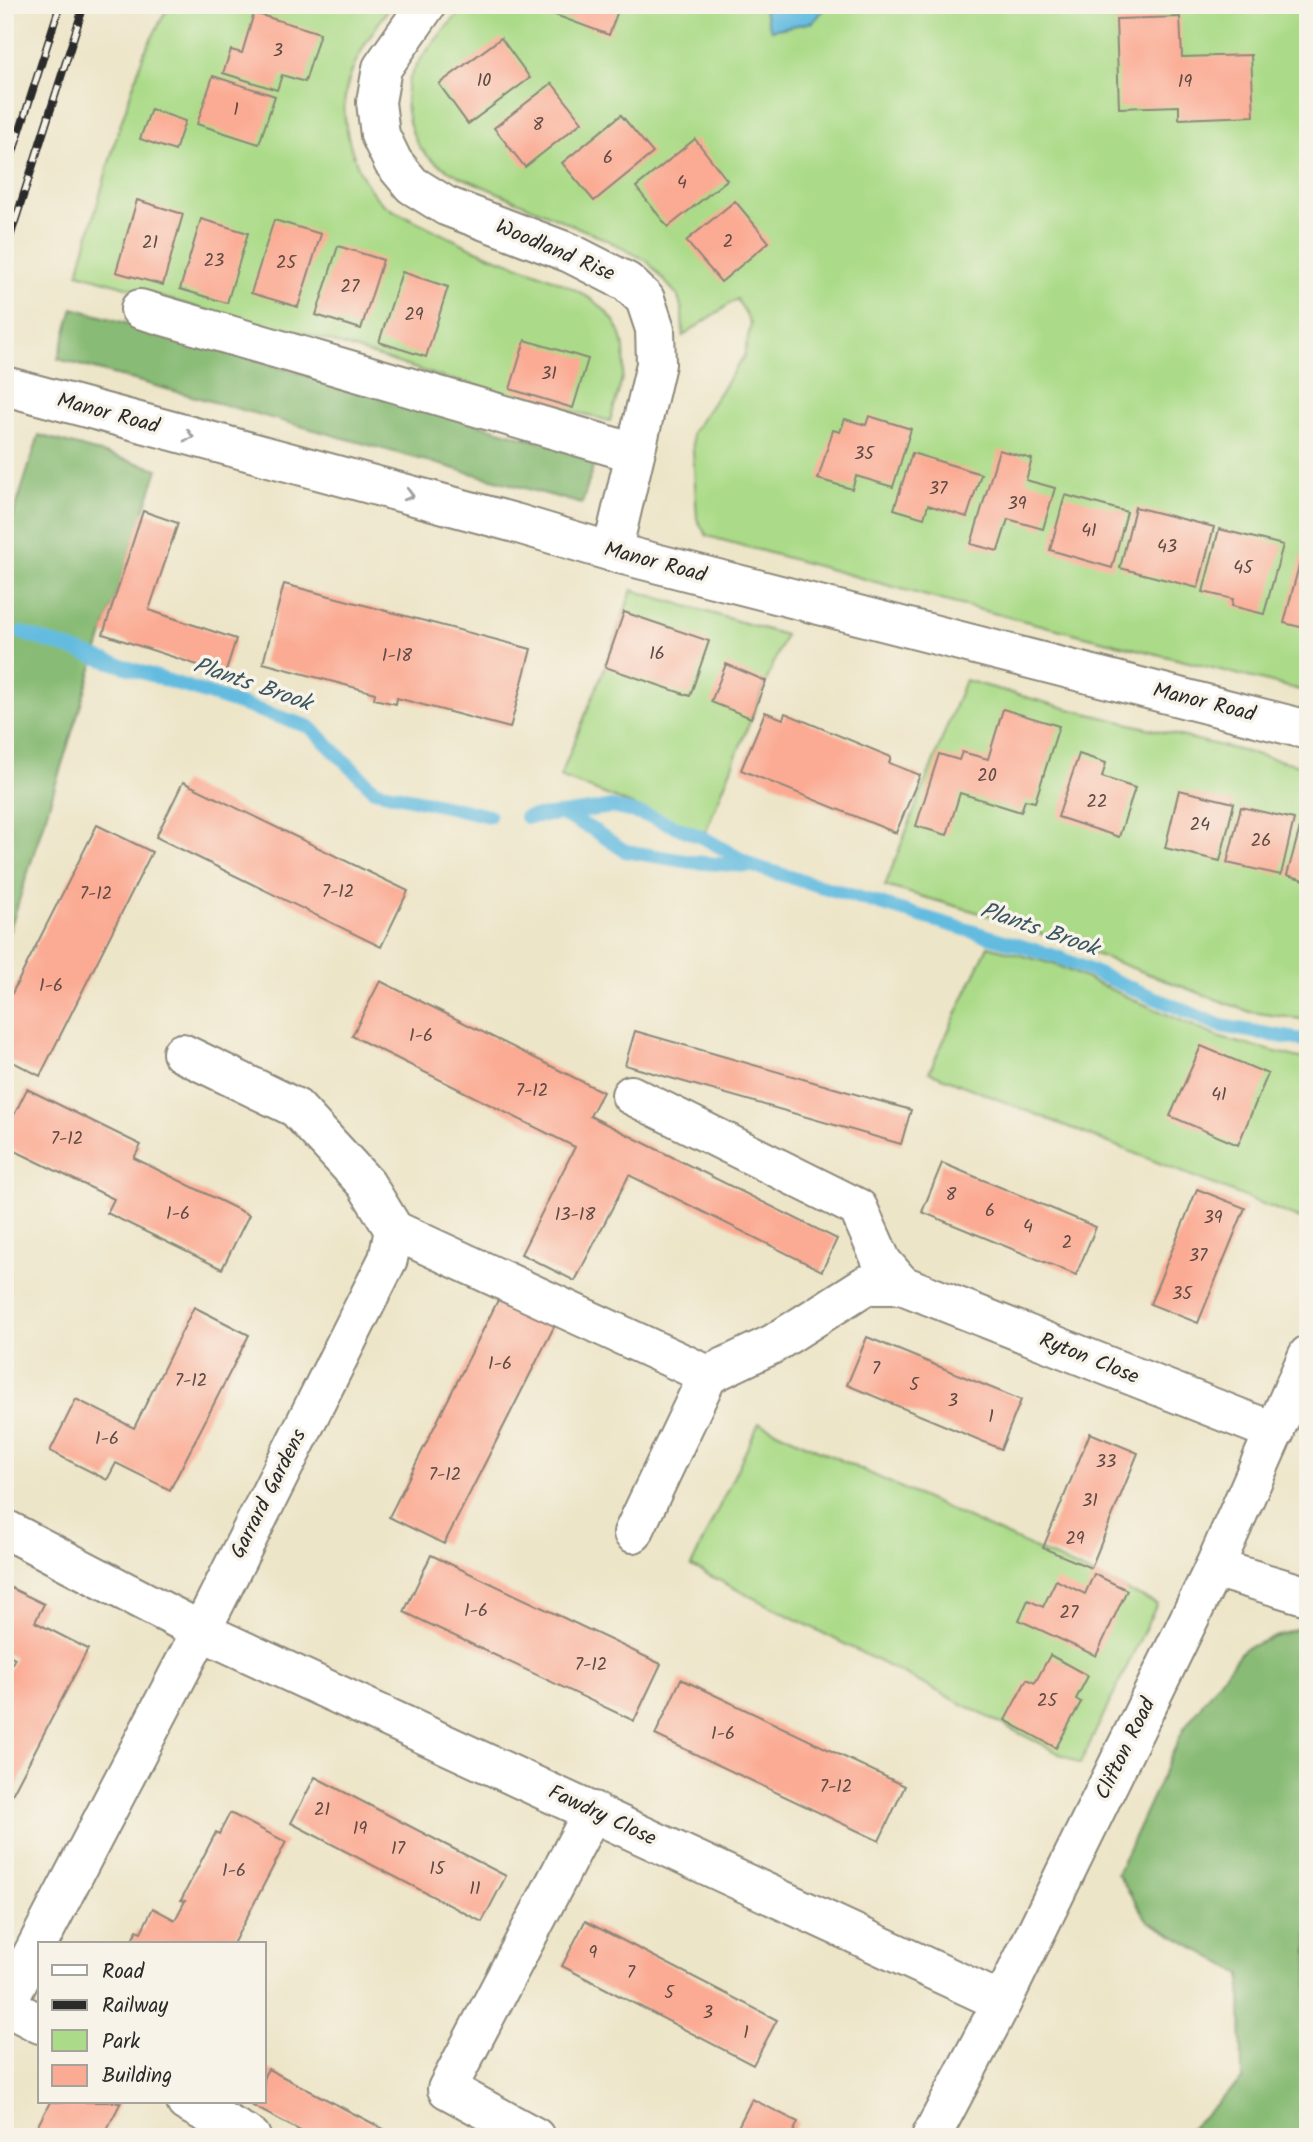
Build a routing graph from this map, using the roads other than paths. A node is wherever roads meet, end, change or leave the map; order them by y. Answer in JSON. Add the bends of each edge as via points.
{"nodes":[{"id":1,"x":426,"y":5,"type":"edge"},
{"id":2,"x":140,"y":309,"type":"dead end"},
{"id":3,"x":5,"y":386,"type":"edge"},
{"id":4,"x":635,"y":453,"type":"junction"},
{"id":5,"x":612,"y":552,"type":"junction"},
{"id":6,"x":1308,"y":730,"type":"edge"},
{"id":7,"x":182,"y":1053,"type":"dead end"},
{"id":8,"x":631,"y":1095,"type":"dead end"},
{"id":9,"x":394,"y":1230,"type":"junction"},
{"id":10,"x":902,"y":1285,"type":"junction"},
{"id":11,"x":1308,"y":1355,"type":"edge"},
{"id":12,"x":708,"y":1375,"type":"junction"},
{"id":13,"x":1275,"y":1432,"type":"junction"},
{"id":14,"x":5,"y":1529,"type":"edge"},
{"id":15,"x":634,"y":1533,"type":"dead end"},
{"id":16,"x":1214,"y":1567,"type":"junction"},
{"id":17,"x":1308,"y":1596,"type":"edge"},
{"id":18,"x":201,"y":1630,"type":"junction"},
{"id":19,"x":593,"y":1811,"type":"junction"},
{"id":20,"x":38,"y":1942,"type":"edge"},
{"id":21,"x":38,"y":1943,"type":"edge"},
{"id":22,"x":1002,"y":2002,"type":"junction"},
{"id":23,"x":5,"y":2006,"type":"edge"},
{"id":24,"x":38,"y":2023,"type":"edge"},
{"id":25,"x":190,"y":2104,"type":"edge"},
{"id":26,"x":251,"y":2137,"type":"edge"},
{"id":27,"x":535,"y":2137,"type":"edge"},
{"id":28,"x":931,"y":2137,"type":"edge"}],
"edges":[{"from":1,"to":4,"type":"street","name":"Woodland Rise","via":[[382,68],[376,102],[380,135],[393,163],[412,185],[446,206],[570,253],[626,282],[645,299],[654,329],[656,364]]},
{"from":2,"to":4,"type":"street"},
{"from":3,"to":5,"type":"street","name":"Manor Road","one_way":true},
{"from":4,"to":5,"type":"street","name":"Woodland Rise"},
{"from":5,"to":6,"type":"street","name":"Manor Road"},
{"from":7,"to":9,"type":"street","via":[[296,1108],[366,1184]]},
{"from":8,"to":10,"type":"street","via":[[858,1208],[882,1262]]},
{"from":9,"to":12,"type":"street"},
{"from":9,"to":18,"type":"street","name":"Garrard Gardens","via":[[388,1259]]},
{"from":10,"to":12,"type":"street","via":[[866,1285],[773,1344]]},
{"from":10,"to":13,"type":"street","name":"Ryton Close"},
{"from":11,"to":13,"type":"street","name":"Clifton Road"},
{"from":12,"to":15,"type":"street"},
{"from":13,"to":16,"type":"street","name":"Clifton Road"},
{"from":14,"to":18,"type":"street","name":"Fawdry Close"},
{"from":16,"to":17,"type":"street"},
{"from":16,"to":22,"type":"street","name":"Clifton Road"},
{"from":18,"to":19,"type":"street","name":"Fawdry Close"},
{"from":18,"to":20,"type":"street","name":"Garrard Gardens"},
{"from":19,"to":22,"type":"street","name":"Fawdry Close"},
{"from":19,"to":27,"type":"street","via":[[447,2089]]},
{"from":21,"to":23,"type":"street","name":"Garrard Gardens"},
{"from":22,"to":28,"type":"street","name":"Clifton Road"},
{"from":23,"to":24,"type":"street"},
{"from":25,"to":26,"type":"street"}]}
